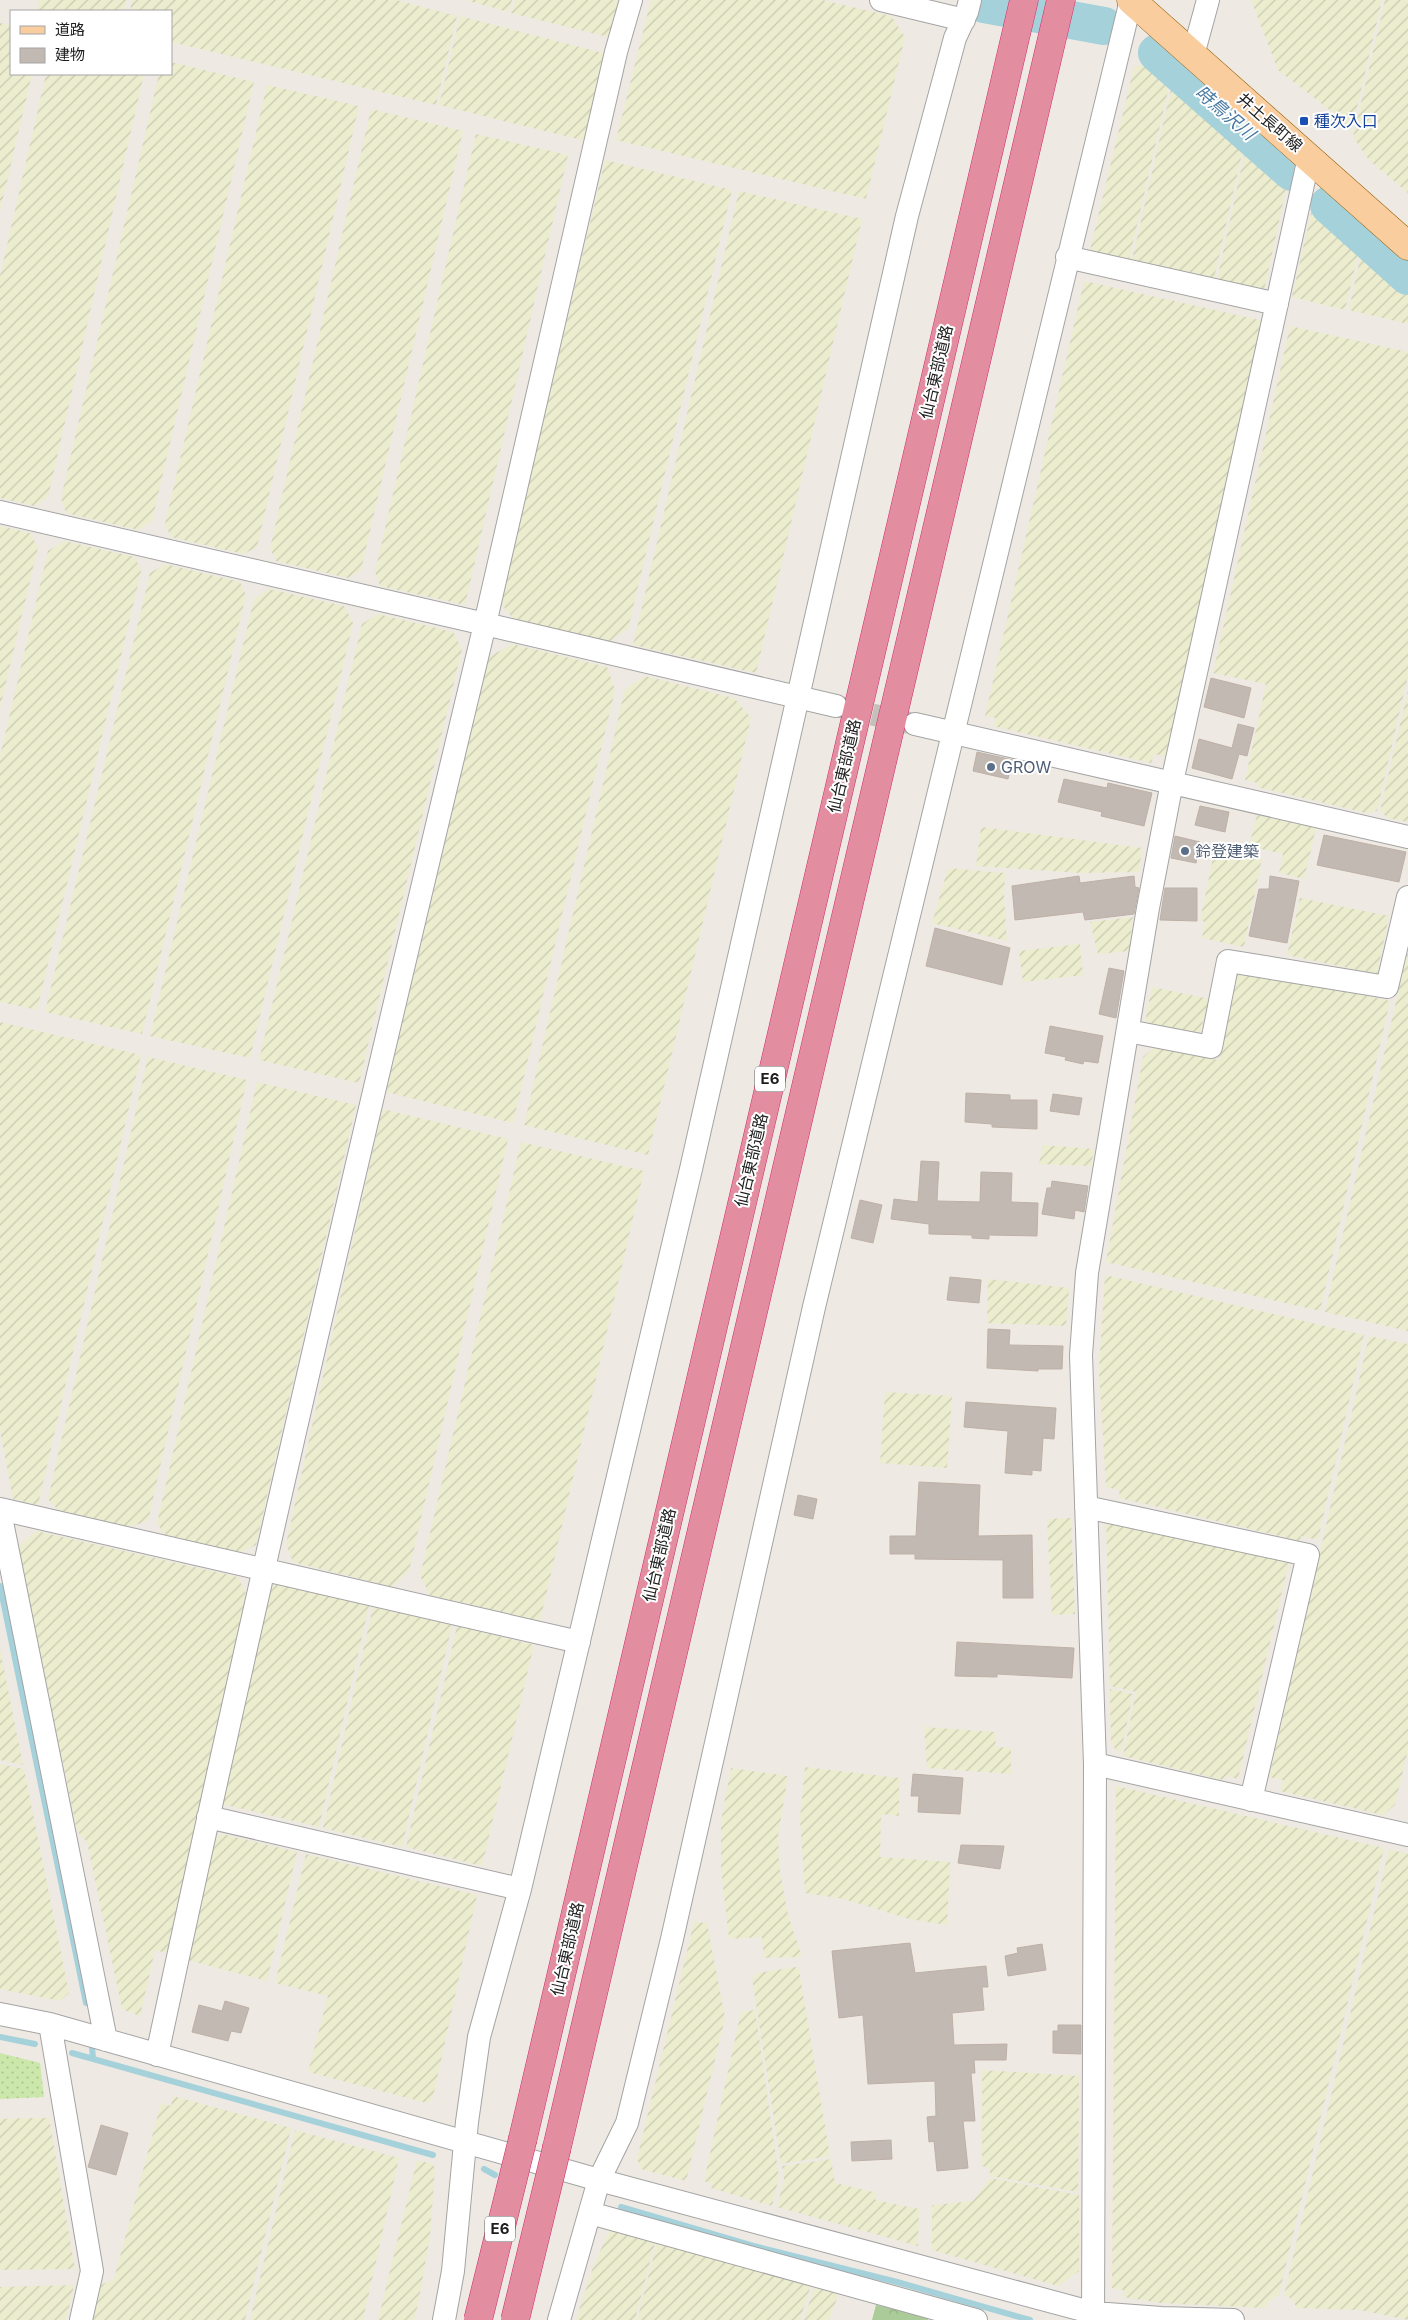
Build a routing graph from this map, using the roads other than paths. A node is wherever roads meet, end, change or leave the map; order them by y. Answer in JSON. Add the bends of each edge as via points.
{"nodes":[{"id":1,"x":631,"y":0,"type":"edge"},
{"id":2,"x":881,"y":0,"type":"edge"},
{"id":3,"x":1061,"y":0,"type":"edge"},
{"id":4,"x":1131,"y":0,"type":"edge"},
{"id":5,"x":1208,"y":0,"type":"edge"},
{"id":6,"x":967,"y":10,"type":"edge"},
{"id":7,"x":1021,"y":10,"type":"edge"},
{"id":8,"x":1193,"y":55,"type":"junction"},
{"id":9,"x":1309,"y":157,"type":"junction"},
{"id":10,"x":1408,"y":246,"type":"edge"},
{"id":11,"x":1067,"y":257,"type":"junction"},
{"id":12,"x":1277,"y":304,"type":"junction"},
{"id":13,"x":0,"y":512,"type":"edge"},
{"id":14,"x":485,"y":624,"type":"junction"},
{"id":15,"x":797,"y":697,"type":"junction"},
{"id":16,"x":836,"y":706,"type":"tunnel mouth"},
{"id":17,"x":915,"y":724,"type":"tunnel mouth"},
{"id":18,"x":952,"y":734,"type":"junction"},
{"id":19,"x":1172,"y":782,"type":"junction"},
{"id":20,"x":1408,"y":837,"type":"edge"},
{"id":21,"x":1408,"y":897,"type":"edge"},
{"id":22,"x":1128,"y":1031,"type":"junction"},
{"id":23,"x":1086,"y":1507,"type":"junction"},
{"id":24,"x":0,"y":1511,"type":"edge"},
{"id":25,"x":265,"y":1570,"type":"junction"},
{"id":26,"x":579,"y":1642,"type":"junction"},
{"id":27,"x":1095,"y":1764,"type":"junction"},
{"id":28,"x":1251,"y":1800,"type":"junction"},
{"id":29,"x":208,"y":1817,"type":"junction"},
{"id":30,"x":1408,"y":1835,"type":"edge"},
{"id":31,"x":520,"y":1889,"type":"junction"},
{"id":32,"x":0,"y":2014,"type":"edge"},
{"id":33,"x":50,"y":2024,"type":"junction"},
{"id":34,"x":106,"y":2040,"type":"junction"},
{"id":35,"x":158,"y":2055,"type":"junction"},
{"id":36,"x":465,"y":2142,"type":"junction"},
{"id":37,"x":599,"y":2180,"type":"junction"},
{"id":38,"x":590,"y":2213,"type":"junction"},
{"id":39,"x":1094,"y":2316,"type":"edge"},
{"id":40,"x":81,"y":2320,"type":"edge"},
{"id":41,"x":444,"y":2320,"type":"edge"},
{"id":42,"x":478,"y":2320,"type":"edge"},
{"id":43,"x":515,"y":2320,"type":"edge"},
{"id":44,"x":559,"y":2320,"type":"edge"},
{"id":45,"x":976,"y":2320,"type":"edge"},
{"id":46,"x":1233,"y":2320,"type":"edge"}],
"edges":[{"from":1,"to":14,"type":"street","via":[[616,52]]},
{"from":2,"to":6,"type":"street"},
{"from":3,"to":43,"type":"highway","number":"E6","bridge":true},
{"from":4,"to":8,"type":"main road","name":"井土長町線"},
{"from":4,"to":11,"type":"street"},
{"from":5,"to":8,"type":"street"},
{"from":6,"to":15,"type":"street","via":[[955,38],[906,216]]},
{"from":7,"to":42,"type":"highway","name":"仙台東部道路","number":"E6","bridge":true},
{"from":8,"to":9,"type":"main road","name":"井土長町線"},
{"from":9,"to":10,"type":"main road","name":"井土長町線"},
{"from":9,"to":12,"type":"street"},
{"from":11,"to":12,"type":"street"},
{"from":11,"to":18,"type":"street"},
{"from":12,"to":19,"type":"street"},
{"from":13,"to":14,"type":"street"},
{"from":14,"to":15,"type":"street"},
{"from":14,"to":25,"type":"street","via":[[371,1100]]},
{"from":15,"to":16,"type":"street"},
{"from":15,"to":26,"type":"street","via":[[693,1159]]},
{"from":17,"to":18,"type":"street"},
{"from":18,"to":19,"type":"street"},
{"from":18,"to":37,"type":"street","via":[[814,1307],[672,1939],[627,2123]]},
{"from":19,"to":20,"type":"street"},
{"from":19,"to":22,"type":"street"},
{"from":21,"to":22,"type":"street","via":[[1387,987],[1228,961],[1211,1047]]},
{"from":22,"to":23,"type":"street","via":[[1087,1272],[1081,1355]]},
{"from":23,"to":27,"type":"street"},
{"from":23,"to":28,"type":"street","via":[[1308,1555]]},
{"from":24,"to":25,"type":"street"},
{"from":24,"to":34,"type":"street"},
{"from":25,"to":26,"type":"street"},
{"from":25,"to":29,"type":"street"},
{"from":26,"to":31,"type":"street"},
{"from":27,"to":28,"type":"street"},
{"from":27,"to":39,"type":"street"},
{"from":28,"to":30,"type":"street"},
{"from":29,"to":31,"type":"street"},
{"from":29,"to":35,"type":"street"},
{"from":31,"to":36,"type":"street","via":[[480,2037]]},
{"from":32,"to":33,"type":"street"},
{"from":33,"to":34,"type":"street"},
{"from":33,"to":40,"type":"street","via":[[92,2271]]},
{"from":34,"to":35,"type":"street"},
{"from":35,"to":36,"type":"street"},
{"from":36,"to":37,"type":"street"},
{"from":36,"to":41,"type":"street","via":[[453,2271]]},
{"from":37,"to":38,"type":"street"},
{"from":37,"to":39,"type":"street"},
{"from":38,"to":44,"type":"street"},
{"from":38,"to":45,"type":"street"},
{"from":39,"to":46,"type":"street"}]}
